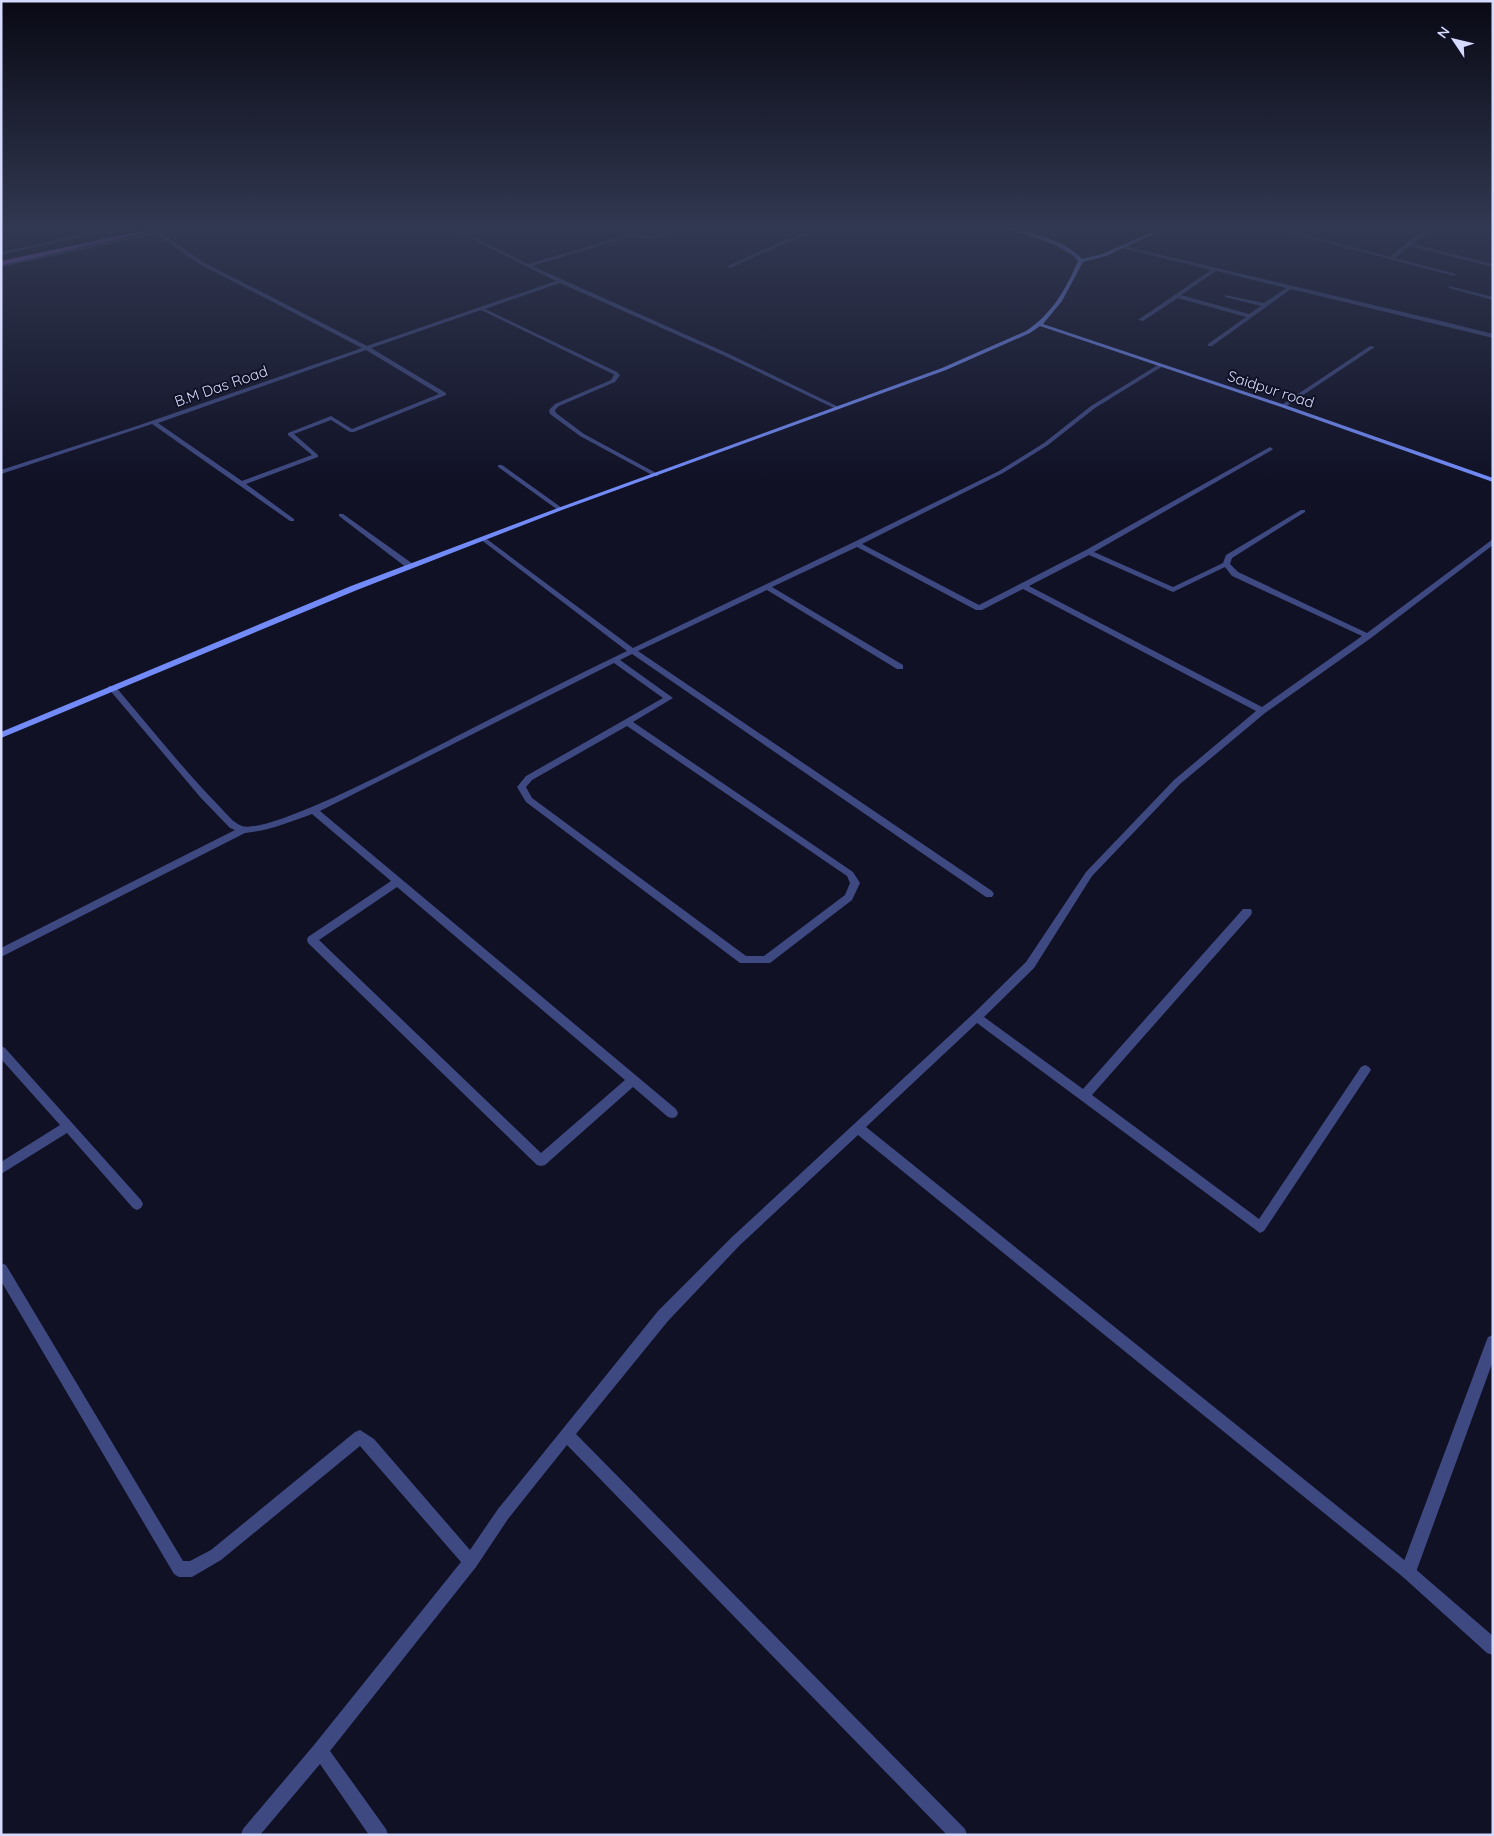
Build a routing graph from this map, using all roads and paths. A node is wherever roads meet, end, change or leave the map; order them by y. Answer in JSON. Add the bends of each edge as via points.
{"nodes":[{"id":1,"x":297,"y":312,"type":"edge"},
{"id":2,"x":470,"y":312,"type":"edge"},
{"id":3,"x":488,"y":312,"type":"edge"},
{"id":4,"x":629,"y":312,"type":"edge"},
{"id":5,"x":1053,"y":312,"type":"edge"},
{"id":6,"x":1154,"y":312,"type":"edge"},
{"id":7,"x":1234,"y":312,"type":"edge"},
{"id":8,"x":1256,"y":312,"type":"edge"},
{"id":9,"x":1401,"y":312,"type":"edge"},
{"id":10,"x":1250,"y":316,"type":"junction"},
{"id":11,"x":1141,"y":320,"type":"dead end"},
{"id":12,"x":1041,"y":325,"type":"junction"},
{"id":13,"x":1493,"y":336,"type":"edge"},
{"id":14,"x":1210,"y":345,"type":"dead end"},
{"id":15,"x":1372,"y":347,"type":"dead end"},
{"id":16,"x":367,"y":348,"type":"junction"},
{"id":17,"x":1160,"y":366,"type":"junction"},
{"id":18,"x":1283,"y":406,"type":"junction"},
{"id":19,"x":838,"y":408,"type":"junction"},
{"id":20,"x":153,"y":422,"type":"junction"},
{"id":21,"x":1270,"y":449,"type":"dead end"},
{"id":22,"x":500,"y":466,"type":"dead end"},
{"id":23,"x":1,"y":472,"type":"edge"},
{"id":24,"x":656,"y":475,"type":"junction"},
{"id":25,"x":1493,"y":480,"type":"edge"},
{"id":26,"x":241,"y":484,"type":"junction"},
{"id":27,"x":560,"y":509,"type":"junction"},
{"id":28,"x":1303,"y":511,"type":"dead end"},
{"id":29,"x":341,"y":515,"type":"dead end"},
{"id":30,"x":292,"y":520,"type":"dead end"},
{"id":31,"x":482,"y":538,"type":"junction"},
{"id":32,"x":1493,"y":541,"type":"edge"},
{"id":33,"x":857,"y":544,"type":"junction"},
{"id":34,"x":1089,"y":552,"type":"junction"},
{"id":35,"x":1226,"y":564,"type":"junction"},
{"id":36,"x":410,"y":566,"type":"junction"},
{"id":37,"x":1023,"y":586,"type":"junction"},
{"id":38,"x":767,"y":587,"type":"junction"},
{"id":39,"x":1368,"y":636,"type":"junction"},
{"id":40,"x":632,"y":651,"type":"junction"},
{"id":41,"x":614,"y":660,"type":"junction"},
{"id":42,"x":900,"y":667,"type":"dead end"},
{"id":43,"x":112,"y":688,"type":"junction"},
{"id":44,"x":1262,"y":710,"type":"junction"},
{"id":45,"x":626,"y":722,"type":"junction"},
{"id":46,"x":1,"y":735,"type":"edge"},
{"id":47,"x":313,"y":810,"type":"junction"},
{"id":48,"x":244,"y":830,"type":"junction"},
{"id":49,"x":396,"y":882,"type":"junction"},
{"id":50,"x":989,"y":894,"type":"dead end"},
{"id":51,"x":1247,"y":912,"type":"dead end"},
{"id":52,"x":1,"y":953,"type":"edge"},
{"id":53,"x":977,"y":1017,"type":"junction"},
{"id":54,"x":1,"y":1051,"type":"edge"},
{"id":55,"x":1365,"y":1070,"type":"dead end"},
{"id":56,"x":632,"y":1080,"type":"junction"},
{"id":57,"x":1084,"y":1096,"type":"junction"},
{"id":58,"x":672,"y":1114,"type":"dead end"},
{"id":59,"x":68,"y":1126,"type":"junction"},
{"id":60,"x":856,"y":1127,"type":"junction"},
{"id":61,"x":1,"y":1169,"type":"edge"},
{"id":62,"x":137,"y":1204,"type":"dead end"},
{"id":63,"x":1,"y":1269,"type":"edge"},
{"id":64,"x":1493,"y":1342,"type":"edge"},
{"id":65,"x":567,"y":1434,"type":"junction"},
{"id":66,"x":471,"y":1562,"type":"junction"},
{"id":67,"x":1408,"y":1572,"type":"junction"},
{"id":68,"x":1493,"y":1647,"type":"edge"},
{"id":69,"x":320,"y":1751,"type":"junction"},
{"id":70,"x":249,"y":1835,"type":"edge"},
{"id":71,"x":380,"y":1835,"type":"edge"},
{"id":72,"x":959,"y":1835,"type":"edge"}],
"edges":[{"from":1,"to":16,"type":"street"},
{"from":2,"to":16,"type":"street","name":"B.M Das Road"},
{"from":3,"to":24,"type":"street","via":[[615,373],[617,376],[613,381],[557,406],[552,410],[553,414],[582,435]]},
{"from":4,"to":19,"type":"street"},
{"from":5,"to":12,"type":"main road"},
{"from":6,"to":11,"type":"street"},
{"from":7,"to":10,"type":"street"},
{"from":8,"to":10,"type":"street"},
{"from":9,"to":13,"type":"street"},
{"from":10,"to":14,"type":"street"},
{"from":12,"to":17,"type":"main road","name":"Saidpur road"},
{"from":12,"to":19,"type":"main road","via":[[985,352]]},
{"from":15,"to":18,"type":"street"},
{"from":16,"to":20,"type":"street","name":"B.M Das Road"},
{"from":16,"to":26,"type":"street","via":[[444,394],[352,431],[331,418],[290,434],[316,456]]},
{"from":17,"to":18,"type":"main road","name":"Saidpur road"},
{"from":17,"to":33,"type":"street","via":[[1092,407],[1046,444],[1001,472]]},
{"from":18,"to":25,"type":"main road","name":"Saidpur road"},
{"from":19,"to":24,"type":"main road"},
{"from":20,"to":23,"type":"street","name":"B.M Das Road"},
{"from":20,"to":26,"type":"street"},
{"from":21,"to":34,"type":"street"},
{"from":22,"to":27,"type":"street"},
{"from":24,"to":27,"type":"main road"},
{"from":26,"to":30,"type":"street"},
{"from":27,"to":31,"type":"main road"},
{"from":28,"to":35,"type":"street","via":[[1229,557]]},
{"from":29,"to":36,"type":"street"},
{"from":31,"to":36,"type":"main road"},
{"from":31,"to":40,"type":"street"},
{"from":32,"to":39,"type":"street"},
{"from":33,"to":37,"type":"street","via":[[979,608]]},
{"from":33,"to":38,"type":"street"},
{"from":34,"to":35,"type":"street","via":[[1173,590]]},
{"from":34,"to":37,"type":"street"},
{"from":35,"to":39,"type":"street","via":[[1235,574]]},
{"from":36,"to":43,"type":"main road"},
{"from":37,"to":44,"type":"street"},
{"from":38,"to":40,"type":"street"},
{"from":38,"to":42,"type":"street"},
{"from":39,"to":44,"type":"street"},
{"from":40,"to":41,"type":"street"},
{"from":40,"to":50,"type":"street"},
{"from":41,"to":45,"type":"street","via":[[669,698]]},
{"from":41,"to":47,"type":"street"},
{"from":43,"to":46,"type":"main road"},
{"from":43,"to":48,"type":"street","via":[[204,796],[233,826]]},
{"from":44,"to":53,"type":"street","via":[[1177,782],[1089,874],[1030,965]]},
{"from":45,"to":45,"type":"street","via":[[529,778],[521,786],[528,800],[744,960],[766,960],[849,897],[855,884],[850,874]]},
{"from":47,"to":48,"type":"street","via":[[276,824]]},
{"from":47,"to":49,"type":"street"},
{"from":48,"to":52,"type":"street"},
{"from":49,"to":56,"type":"street"},
{"from":49,"to":56,"type":"street","via":[[312,940],[541,1161]]},
{"from":51,"to":57,"type":"street"},
{"from":53,"to":57,"type":"street"},
{"from":53,"to":60,"type":"street"},
{"from":54,"to":59,"type":"street"},
{"from":55,"to":57,"type":"street","via":[[1260,1227]]},
{"from":56,"to":58,"type":"street"},
{"from":59,"to":61,"type":"street"},
{"from":59,"to":62,"type":"street"},
{"from":60,"to":65,"type":"street","via":[[736,1241],[663,1316]]},
{"from":60,"to":67,"type":"street"},
{"from":63,"to":66,"type":"street","via":[[179,1569],[192,1569],[216,1555],[360,1437]]},
{"from":64,"to":67,"type":"street"},
{"from":65,"to":66,"type":"street","via":[[503,1514]]},
{"from":65,"to":72,"type":"street"},
{"from":66,"to":69,"type":"street"},
{"from":67,"to":68,"type":"street"},
{"from":69,"to":70,"type":"street"},
{"from":69,"to":71,"type":"street"}]}
